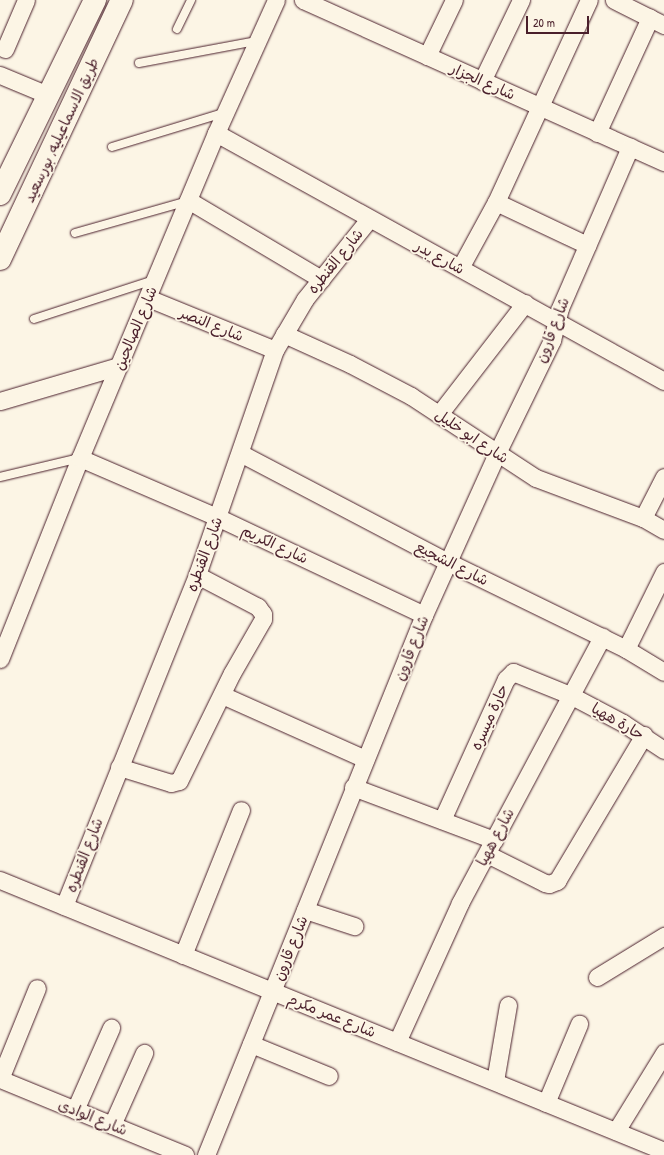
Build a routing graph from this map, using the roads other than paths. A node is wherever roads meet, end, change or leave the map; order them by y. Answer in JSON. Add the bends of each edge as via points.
{"nodes":[{"id":1,"x":26,"y":0,"type":"edge"},
{"id":2,"x":94,"y":0,"type":"edge"},
{"id":3,"x":122,"y":0,"type":"edge"},
{"id":4,"x":191,"y":0,"type":"edge"},
{"id":5,"x":276,"y":0,"type":"edge"},
{"id":6,"x":303,"y":0,"type":"edge"},
{"id":7,"x":454,"y":0,"type":"edge"},
{"id":8,"x":521,"y":0,"type":"edge"},
{"id":9,"x":589,"y":0,"type":"edge"},
{"id":10,"x":614,"y":0,"type":"edge"},
{"id":11,"x":649,"y":14,"type":"edge"},
{"id":12,"x":178,"y":29,"type":"dead end"},
{"id":13,"x":258,"y":41,"type":"junction"},
{"id":14,"x":5,"y":49,"type":"dead end"},
{"id":15,"x":427,"y":56,"type":"junction"},
{"id":16,"x":139,"y":63,"type":"dead end"},
{"id":17,"x":0,"y":75,"type":"edge"},
{"id":18,"x":482,"y":81,"type":"junction"},
{"id":19,"x":48,"y":95,"type":"junction"},
{"id":20,"x":540,"y":107,"type":"junction"},
{"id":21,"x":226,"y":112,"type":"junction"},
{"id":22,"x":216,"y":133,"type":"junction"},
{"id":23,"x":597,"y":133,"type":"junction"},
{"id":24,"x":112,"y":147,"type":"dead end"},
{"id":25,"x":630,"y":147,"type":"junction"},
{"id":26,"x":662,"y":156,"type":"edge"},
{"id":27,"x":0,"y":194,"type":"edge"},
{"id":28,"x":188,"y":200,"type":"junction"},
{"id":29,"x":496,"y":202,"type":"junction"},
{"id":30,"x":369,"y":218,"type":"junction"},
{"id":31,"x":75,"y":233,"type":"dead end"},
{"id":32,"x":587,"y":245,"type":"junction"},
{"id":33,"x":0,"y":259,"type":"edge"},
{"id":34,"x":460,"y":268,"type":"junction"},
{"id":35,"x":321,"y":279,"type":"junction"},
{"id":36,"x":155,"y":280,"type":"junction"},
{"id":37,"x":148,"y":298,"type":"junction"},
{"id":38,"x":525,"y":304,"type":"junction"},
{"id":39,"x":34,"y":319,"type":"dead end"},
{"id":40,"x":556,"y":320,"type":"junction"},
{"id":41,"x":284,"y":334,"type":"junction"},
{"id":42,"x":275,"y":350,"type":"junction"},
{"id":43,"x":119,"y":366,"type":"junction"},
{"id":44,"x":664,"y":381,"type":"edge"},
{"id":45,"x":0,"y":401,"type":"edge"},
{"id":46,"x":440,"y":414,"type":"junction"},
{"id":47,"x":240,"y":453,"type":"junction"},
{"id":48,"x":497,"y":453,"type":"junction"},
{"id":49,"x":80,"y":458,"type":"junction"},
{"id":50,"x":0,"y":477,"type":"edge"},
{"id":51,"x":664,"y":477,"type":"edge"},
{"id":52,"x":217,"y":517,"type":"junction"},
{"id":53,"x":644,"y":518,"type":"junction"},
{"id":54,"x":664,"y":530,"type":"edge"},
{"id":55,"x":448,"y":562,"type":"junction"},
{"id":56,"x":664,"y":572,"type":"edge"},
{"id":57,"x":197,"y":575,"type":"junction"},
{"id":58,"x":424,"y":615,"type":"junction"},
{"id":59,"x":602,"y":637,"type":"junction"},
{"id":60,"x":626,"y":650,"type":"junction"},
{"id":61,"x":0,"y":659,"type":"edge"},
{"id":62,"x":664,"y":672,"type":"edge"},
{"id":63,"x":222,"y":695,"type":"junction"},
{"id":64,"x":570,"y":695,"type":"junction"},
{"id":65,"x":644,"y":735,"type":"junction"},
{"id":66,"x":664,"y":750,"type":"edge"},
{"id":67,"x":365,"y":759,"type":"junction"},
{"id":68,"x":119,"y":767,"type":"junction"},
{"id":69,"x":353,"y":787,"type":"junction"},
{"id":70,"x":241,"y":810,"type":"dead end"},
{"id":71,"x":442,"y":820,"type":"junction"},
{"id":72,"x":491,"y":847,"type":"junction"},
{"id":73,"x":0,"y":880,"type":"edge"},
{"id":74,"x":64,"y":906,"type":"junction"},
{"id":75,"x":305,"y":910,"type":"junction"},
{"id":76,"x":354,"y":926,"type":"dead end"},
{"id":77,"x":664,"y":936,"type":"edge"},
{"id":78,"x":183,"y":955,"type":"junction"},
{"id":79,"x":598,"y":977,"type":"dead end"},
{"id":80,"x":37,"y":988,"type":"dead end"},
{"id":81,"x":273,"y":991,"type":"junction"},
{"id":82,"x":508,"y":1005,"type":"dead end"},
{"id":83,"x":579,"y":1024,"type":"dead end"},
{"id":84,"x":111,"y":1028,"type":"dead end"},
{"id":85,"x":397,"y":1042,"type":"junction"},
{"id":86,"x":251,"y":1044,"type":"junction"},
{"id":87,"x":144,"y":1053,"type":"dead end"},
{"id":88,"x":664,"y":1054,"type":"edge"},
{"id":89,"x":329,"y":1076,"type":"dead end"},
{"id":90,"x":0,"y":1079,"type":"edge"},
{"id":91,"x":495,"y":1081,"type":"junction"},
{"id":92,"x":546,"y":1103,"type":"junction"},
{"id":93,"x":75,"y":1110,"type":"junction"},
{"id":94,"x":112,"y":1125,"type":"junction"},
{"id":95,"x":616,"y":1131,"type":"junction"},
{"id":96,"x":661,"y":1144,"type":"edge"},
{"id":97,"x":185,"y":1155,"type":"edge"},
{"id":98,"x":206,"y":1155,"type":"edge"}],
"edges":[{"from":1,"to":14,"type":"street"},
{"from":2,"to":19,"type":"highway","name":"طريق الاسماعيليه, بورسعيد"},
{"from":3,"to":33,"type":"highway","name":"طريق الاسماعيليه, بورسعيد"},
{"from":4,"to":12,"type":"lane"},
{"from":5,"to":13,"type":"street","name":"شارع الصالحين"},
{"from":6,"to":15,"type":"street","name":"شارع الجزار"},
{"from":7,"to":15,"type":"street"},
{"from":8,"to":18,"type":"street"},
{"from":9,"to":20,"type":"street"},
{"from":10,"to":11,"type":"street"},
{"from":11,"to":23,"type":"street"},
{"from":13,"to":16,"type":"lane"},
{"from":13,"to":21,"type":"street","name":"شارع الصالحين"},
{"from":15,"to":18,"type":"street","name":"شارع الجزار"},
{"from":17,"to":19,"type":"street"},
{"from":18,"to":20,"type":"street","name":"شارع الجزار"},
{"from":19,"to":27,"type":"highway","name":"طريق الاسماعيليه, بورسعيد"},
{"from":20,"to":23,"type":"street","name":"شارع الجزار"},
{"from":20,"to":29,"type":"street"},
{"from":21,"to":22,"type":"street","name":"شارع الصالحين"},
{"from":21,"to":24,"type":"lane"},
{"from":22,"to":28,"type":"street","name":"شارع الصالحين"},
{"from":22,"to":30,"type":"street","name":"شارع بدر"},
{"from":23,"to":25,"type":"street","name":"شارع الجزار"},
{"from":25,"to":26,"type":"street","name":"شارع الجزار"},
{"from":25,"to":32,"type":"street","name":"شارع قارون"},
{"from":28,"to":31,"type":"lane"},
{"from":28,"to":35,"type":"street"},
{"from":28,"to":36,"type":"street","name":"شارع الصالحين"},
{"from":29,"to":32,"type":"street"},
{"from":29,"to":34,"type":"street"},
{"from":30,"to":34,"type":"street","name":"شارع بدر"},
{"from":30,"to":35,"type":"street","name":"شارع القنطره"},
{"from":32,"to":40,"type":"street","name":"شارع قارون"},
{"from":34,"to":38,"type":"street","name":"شارع بدر"},
{"from":35,"to":41,"type":"street","name":"شارع القنطره","via":[[305,299]]},
{"from":36,"to":37,"type":"street","name":"شارع الصالحين"},
{"from":36,"to":39,"type":"lane"},
{"from":37,"to":42,"type":"street","name":"شارع النصر"},
{"from":37,"to":43,"type":"street","name":"شارع الصالحين"},
{"from":38,"to":40,"type":"street","name":"شارع بدر"},
{"from":38,"to":46,"type":"street"},
{"from":40,"to":44,"type":"street","name":"شارع بدر"},
{"from":40,"to":48,"type":"street","name":"شارع قارون","via":[[552,340]]},
{"from":41,"to":42,"type":"street","name":"شارع القنطره"},
{"from":41,"to":46,"type":"street","name":"شارع ابو خليل","via":[[375,376]]},
{"from":42,"to":47,"type":"street","name":"شارع القنطره"},
{"from":43,"to":45,"type":"street"},
{"from":43,"to":49,"type":"street","name":"شارع الصالحين"},
{"from":46,"to":48,"type":"street","name":"شارع ابو خليل"},
{"from":47,"to":52,"type":"street","name":"شارع القنطره"},
{"from":47,"to":55,"type":"street","name":"شارع الشجيع"},
{"from":48,"to":53,"type":"street","name":"شارع ابو خليل","via":[[536,478]]},
{"from":48,"to":55,"type":"street","name":"شارع قارون"},
{"from":49,"to":50,"type":"lane"},
{"from":49,"to":52,"type":"street","name":"شارع الكريم"},
{"from":49,"to":61,"type":"street","name":"شارع الصالحين"},
{"from":51,"to":53,"type":"street"},
{"from":52,"to":57,"type":"street","name":"شارع القنطره"},
{"from":52,"to":58,"type":"street","name":"شارع الكريم"},
{"from":53,"to":54,"type":"street","name":"شارع ابو خليل"},
{"from":55,"to":58,"type":"street","name":"شارع قارون"},
{"from":55,"to":59,"type":"street","name":"شارع الشجيع"},
{"from":56,"to":60,"type":"street"},
{"from":57,"to":63,"type":"street","via":[[258,607],[263,614],[263,619]]},
{"from":57,"to":68,"type":"street","name":"شارع القنطره"},
{"from":58,"to":67,"type":"street","name":"شارع قارون"},
{"from":59,"to":60,"type":"street","name":"شارع الشجيع"},
{"from":59,"to":64,"type":"street","name":"شارع ههيا"},
{"from":60,"to":62,"type":"street","name":"شارع الشجيع"},
{"from":63,"to":67,"type":"street"},
{"from":63,"to":68,"type":"street","via":[[179,781],[171,783]]},
{"from":64,"to":65,"type":"street","name":"حارة ههيا"},
{"from":64,"to":71,"type":"street","name":"حارة ميسره","via":[[517,673],[509,675]]},
{"from":64,"to":72,"type":"street","name":"شارع ههيا"},
{"from":65,"to":66,"type":"street","name":"حارة ههيا"},
{"from":65,"to":72,"type":"street","via":[[557,881],[545,883]]},
{"from":67,"to":69,"type":"street","name":"شارع قارون"},
{"from":68,"to":74,"type":"street","name":"شارع القنطره"},
{"from":69,"to":71,"type":"street"},
{"from":69,"to":75,"type":"street","name":"شارع قارون"},
{"from":70,"to":78,"type":"street"},
{"from":71,"to":72,"type":"street"},
{"from":72,"to":85,"type":"street","name":"شارع ههيا","via":[[460,903]]},
{"from":73,"to":74,"type":"street","name":"شارع عمر مكرم"},
{"from":74,"to":78,"type":"street","name":"شارع عمر مكرم"},
{"from":75,"to":76,"type":"street"},
{"from":75,"to":81,"type":"street","name":"شارع قارون"},
{"from":77,"to":79,"type":"street"},
{"from":78,"to":81,"type":"street","name":"شارع عمر مكرم"},
{"from":80,"to":90,"type":"street"},
{"from":81,"to":85,"type":"street","name":"شارع عمر مكرم"},
{"from":81,"to":86,"type":"street","name":"شارع قارون"},
{"from":82,"to":91,"type":"street"},
{"from":83,"to":92,"type":"street"},
{"from":84,"to":93,"type":"street"},
{"from":85,"to":91,"type":"street","name":"شارع عمر مكرم"},
{"from":86,"to":89,"type":"street"},
{"from":86,"to":98,"type":"street","name":"شارع قارون"},
{"from":87,"to":94,"type":"street"},
{"from":88,"to":95,"type":"street"},
{"from":90,"to":93,"type":"street","name":"شارع الوادى"},
{"from":91,"to":92,"type":"street","name":"شارع عمر مكرم"},
{"from":92,"to":95,"type":"street","name":"شارع عمر مكرم"},
{"from":93,"to":94,"type":"street","name":"شارع الوادى"},
{"from":94,"to":97,"type":"street","name":"شارع الوادى"},
{"from":95,"to":96,"type":"street","name":"شارع عمر مكرم"}]}
